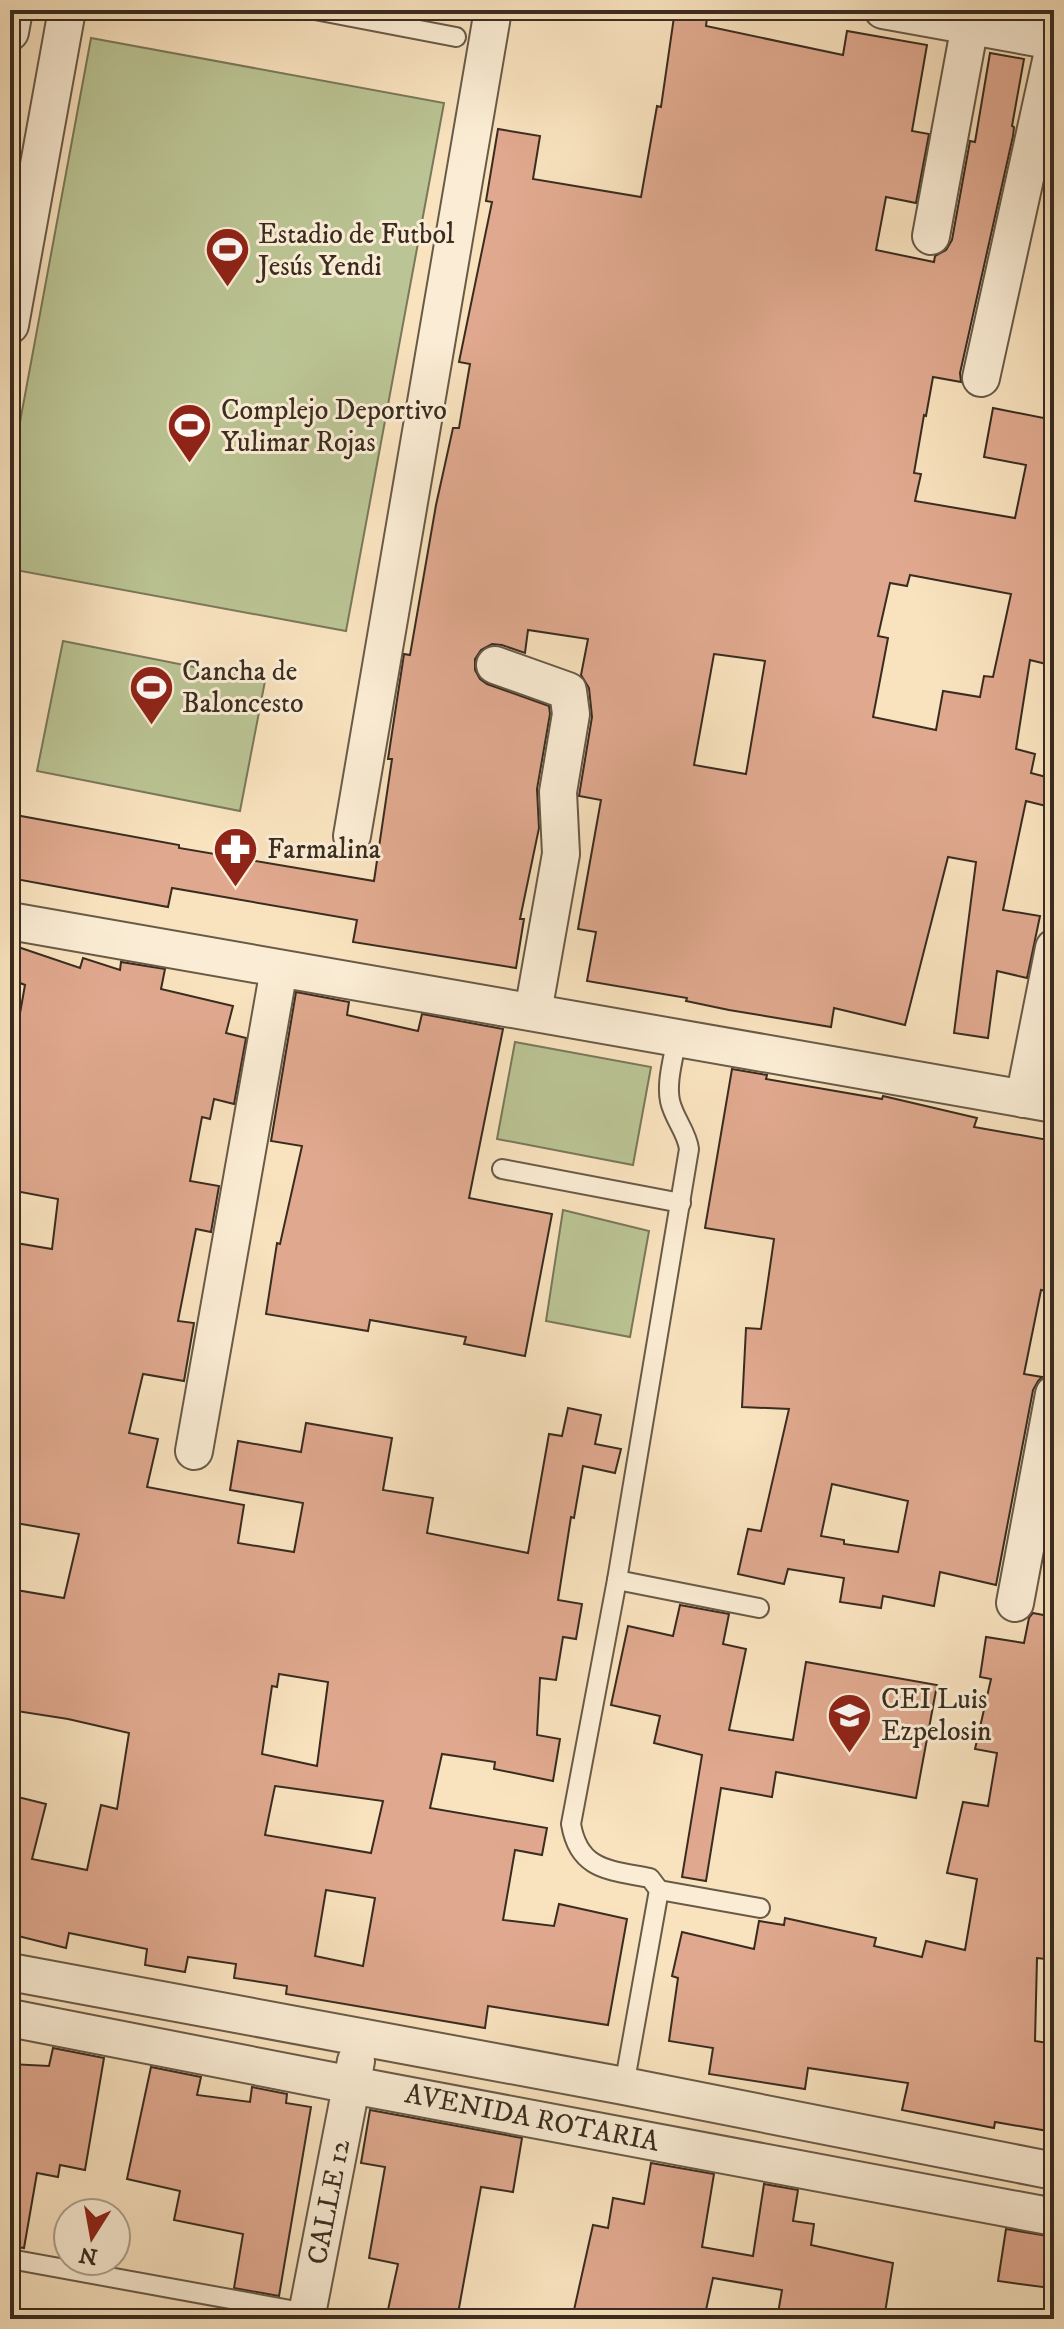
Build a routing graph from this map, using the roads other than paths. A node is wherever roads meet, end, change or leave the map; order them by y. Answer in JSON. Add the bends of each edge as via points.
{"nodes":[{"id":1,"x":14,"y":10,"type":"edge"},
{"id":2,"x":67,"y":10,"type":"edge"},
{"id":3,"x":315,"y":10,"type":"edge"},
{"id":4,"x":493,"y":10,"type":"edge"},
{"id":5,"x":883,"y":10,"type":"edge"},
{"id":6,"x":343,"y":13,"type":"edge"},
{"id":7,"x":970,"y":25,"type":"junction"},
{"id":8,"x":10,"y":32,"type":"edge"},
{"id":9,"x":456,"y":37,"type":"dead end"},
{"id":10,"x":1054,"y":41,"type":"edge"},
{"id":11,"x":1054,"y":47,"type":"edge"},
{"id":12,"x":931,"y":236,"type":"dead end"},
{"id":13,"x":10,"y":325,"type":"edge"},
{"id":14,"x":981,"y":378,"type":"dead end"},
{"id":15,"x":495,"y":665,"type":"dead end"},
{"id":16,"x":352,"y":836,"type":"dead end"},
{"id":17,"x":10,"y":921,"type":"edge"},
{"id":18,"x":1054,"y":948,"type":"edge"},
{"id":19,"x":279,"y":969,"type":"junction"},
{"id":20,"x":533,"y":1012,"type":"junction"},
{"id":21,"x":677,"y":1037,"type":"junction"},
{"id":22,"x":1039,"y":1102,"type":"edge"},
{"id":23,"x":502,"y":1169,"type":"dead end"},
{"id":24,"x":681,"y":1203,"type":"junction"},
{"id":25,"x":1054,"y":1394,"type":"edge"},
{"id":26,"x":194,"y":1451,"type":"dead end"},
{"id":27,"x":617,"y":1580,"type":"junction"},
{"id":28,"x":1015,"y":1603,"type":"dead end"},
{"id":29,"x":759,"y":1608,"type":"dead end"},
{"id":30,"x":659,"y":1890,"type":"junction"},
{"id":31,"x":760,"y":1908,"type":"dead end"},
{"id":32,"x":10,"y":1972,"type":"edge"},
{"id":33,"x":10,"y":2018,"type":"edge"},
{"id":34,"x":360,"y":2037,"type":"junction"},
{"id":35,"x":352,"y":2085,"type":"junction"},
{"id":36,"x":624,"y":2086,"type":"junction"},
{"id":37,"x":1054,"y":2171,"type":"edge"},
{"id":38,"x":1054,"y":2217,"type":"edge"},
{"id":39,"x":10,"y":2259,"type":"edge"},
{"id":40,"x":307,"y":2316,"type":"edge"}],
"edges":[{"from":1,"to":8,"type":"street"},
{"from":2,"to":13,"type":"street"},
{"from":3,"to":6,"type":"lane"},
{"from":4,"to":16,"type":"street"},
{"from":5,"to":7,"type":"street"},
{"from":6,"to":9,"type":"lane"},
{"from":7,"to":10,"type":"street"},
{"from":7,"to":12,"type":"street"},
{"from":11,"to":14,"type":"street"},
{"from":15,"to":20,"type":"street","via":[[568,691],[571,714],[558,792],[561,854]]},
{"from":17,"to":19,"type":"street"},
{"from":18,"to":22,"type":"street"},
{"from":19,"to":20,"type":"street"},
{"from":19,"to":26,"type":"street"},
{"from":20,"to":21,"type":"street"},
{"from":21,"to":22,"type":"street"},
{"from":21,"to":24,"type":"lane","via":[[670,1101],[689,1149]]},
{"from":23,"to":24,"type":"lane"},
{"from":24,"to":27,"type":"lane"},
{"from":25,"to":28,"type":"street"},
{"from":27,"to":29,"type":"lane"},
{"from":27,"to":30,"type":"lane","via":[[571,1824],[591,1863],[650,1878]]},
{"from":30,"to":31,"type":"lane"},
{"from":30,"to":36,"type":"lane"},
{"from":32,"to":34,"type":"street","name":"AVENIDA ROTARIA"},
{"from":33,"to":35,"type":"street","name":"AVENIDA ROTARIA"},
{"from":34,"to":35,"type":"street","name":"CALLE 12"},
{"from":34,"to":36,"type":"street","name":"AVENIDA ROTARIA"},
{"from":35,"to":38,"type":"street","name":"AVENIDA ROTARIA"},
{"from":35,"to":40,"type":"street","name":"CALLE 12"},
{"from":36,"to":37,"type":"street","name":"AVENIDA ROTARIA"},
{"from":39,"to":40,"type":"lane"}]}
